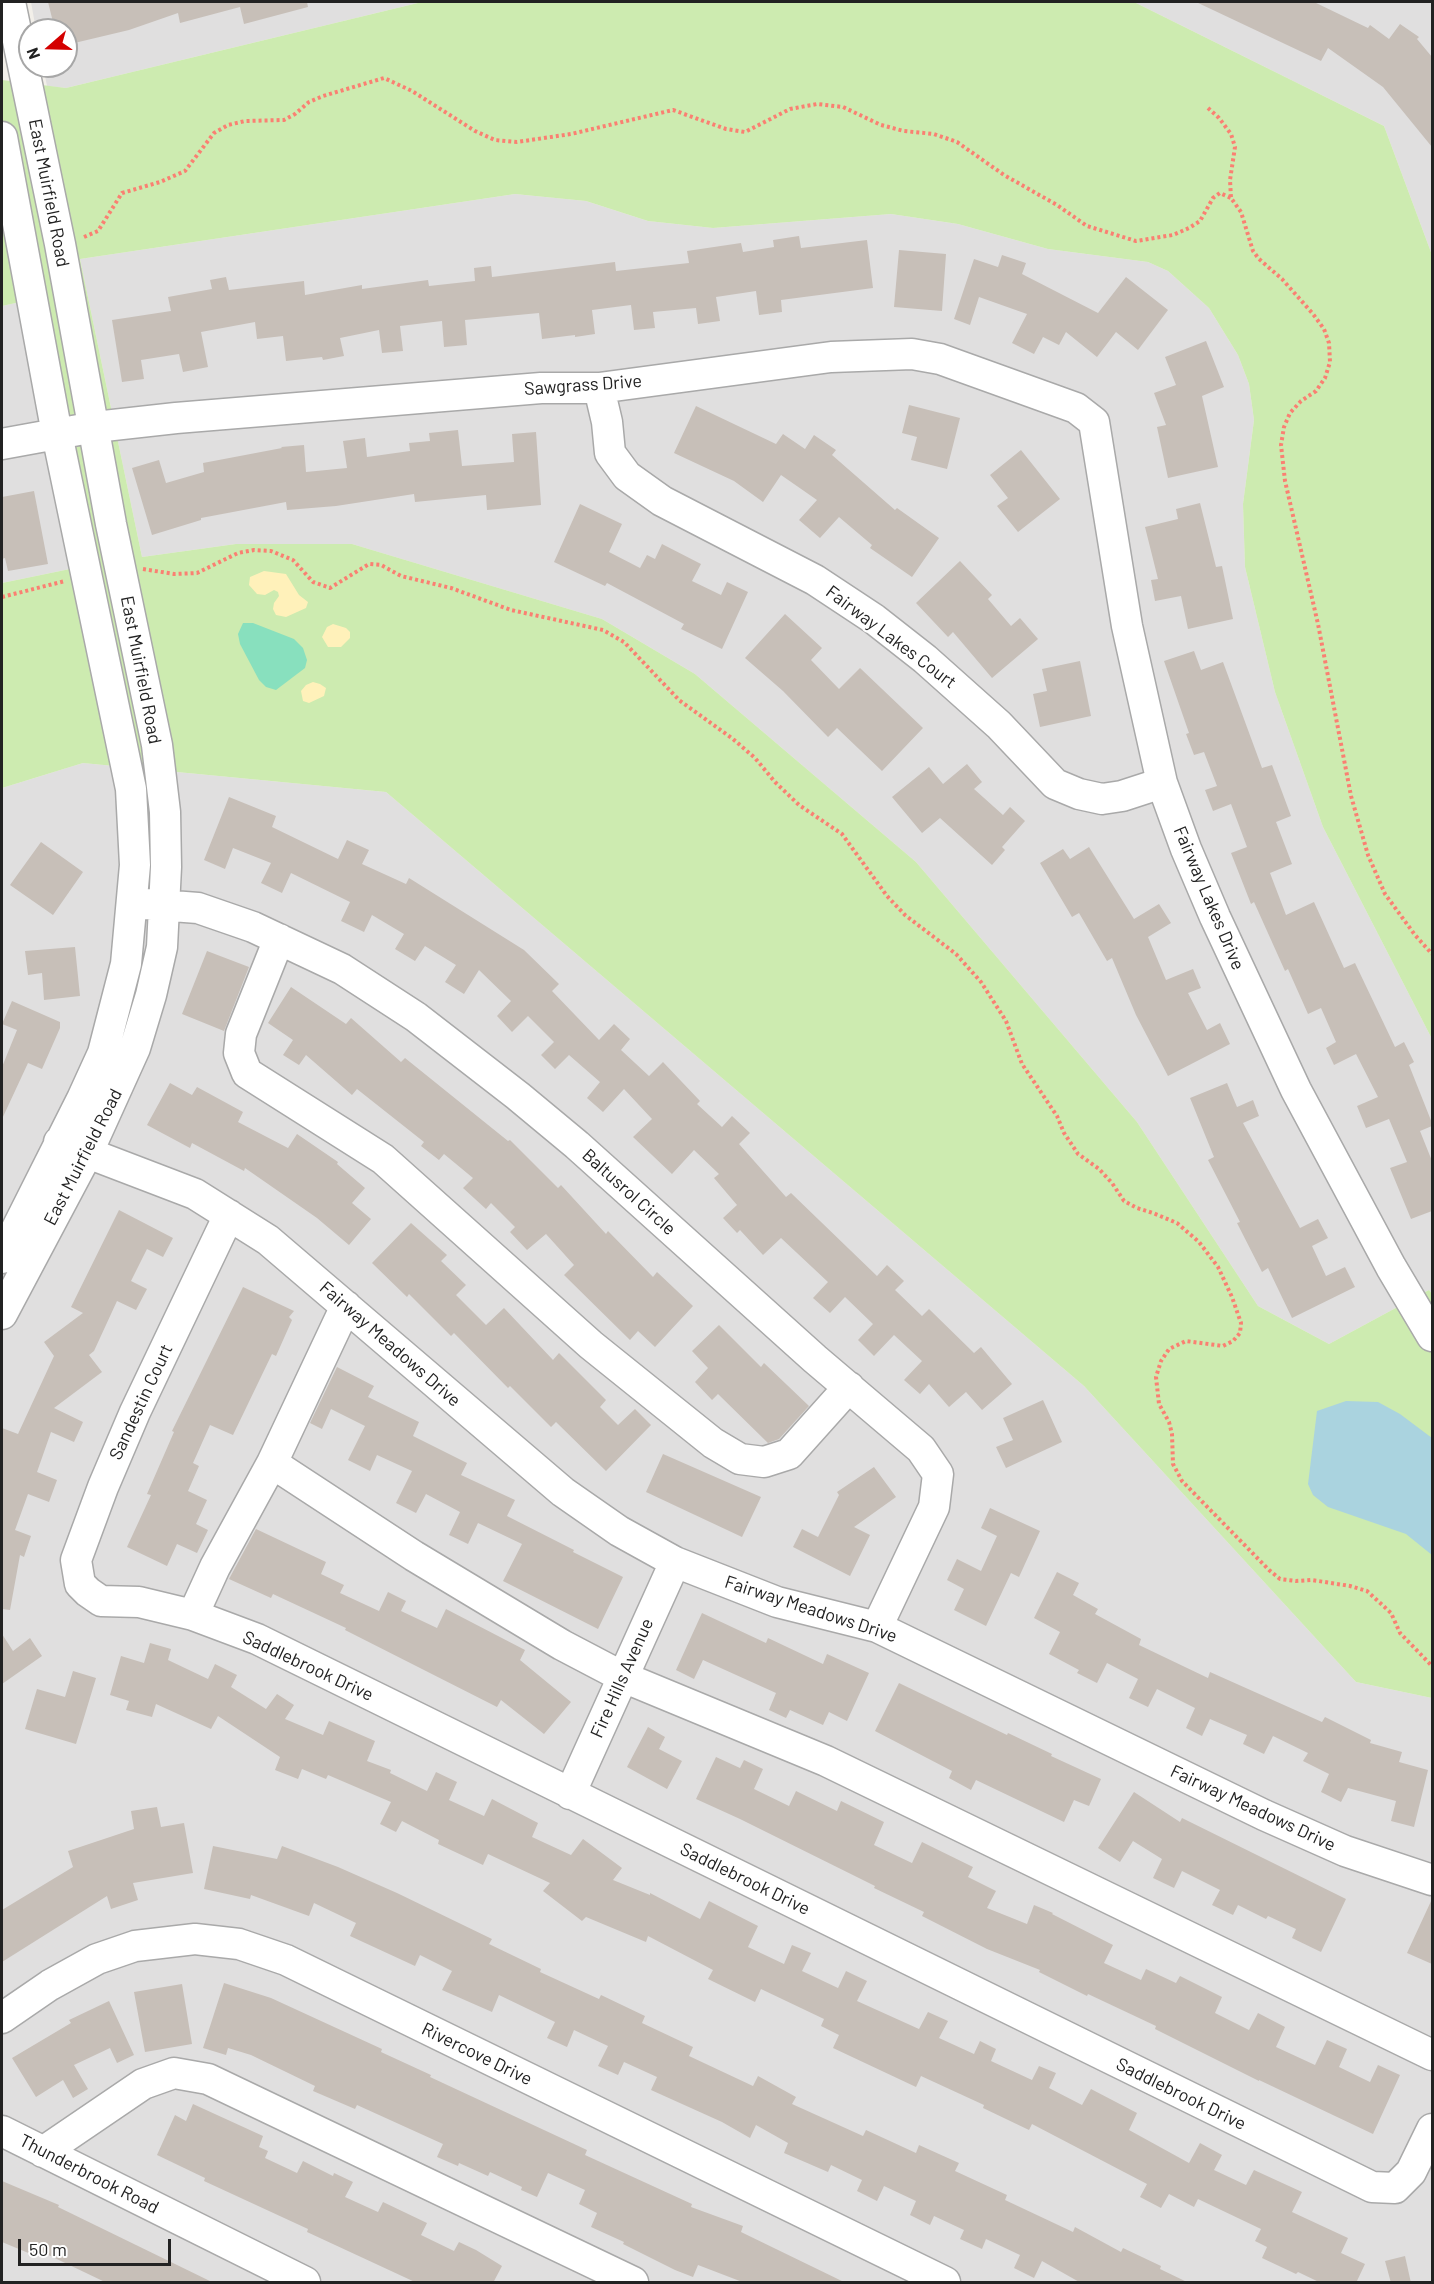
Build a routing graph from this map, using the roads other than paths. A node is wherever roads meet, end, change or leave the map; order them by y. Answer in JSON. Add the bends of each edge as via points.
{"nodes":[{"id":1,"x":10,"y":2,"type":"edge"},
{"id":2,"x":2,"y":137,"type":"edge"},
{"id":3,"x":599,"y":388,"type":"junction"},
{"id":4,"x":1094,"y":422,"type":"joint"},
{"id":5,"x":95,"y":427,"type":"junction"},
{"id":6,"x":57,"y":434,"type":"junction"},
{"id":7,"x":2,"y":444,"type":"edge"},
{"id":8,"x":1162,"y":783,"type":"junction"},
{"id":9,"x":133,"y":903,"type":"junction"},
{"id":10,"x":166,"y":904,"type":"junction"},
{"id":11,"x":279,"y":939,"type":"junction"},
{"id":12,"x":59,"y":1142,"type":"junction"},
{"id":13,"x":87,"y":1154,"type":"junction"},
{"id":14,"x":229,"y":1215,"type":"junction"},
{"id":15,"x":2,"y":1258,"type":"edge"},
{"id":16,"x":346,"y":1306,"type":"junction"},
{"id":17,"x":3,"y":1307,"type":"edge"},
{"id":18,"x":1432,"y":1336,"type":"edge"},
{"id":19,"x":849,"y":1387,"type":"junction"},
{"id":20,"x":272,"y":1463,"type":"junction"},
{"id":21,"x":675,"y":1562,"type":"junction"},
{"id":22,"x":88,"y":1592,"type":"joint"},
{"id":23,"x":193,"y":1615,"type":"junction"},
{"id":24,"x":877,"y":1626,"type":"junction"},
{"id":25,"x":622,"y":1677,"type":"junction"},
{"id":26,"x":570,"y":1794,"type":"junction"},
{"id":27,"x":1432,"y":1880,"type":"edge"},
{"id":28,"x":2,"y":2018,"type":"edge"},
{"id":29,"x":1432,"y":2055,"type":"edge"},
{"id":30,"x":1432,"y":2128,"type":"edge"},
{"id":31,"x":2,"y":2131,"type":"edge"},
{"id":32,"x":43,"y":2152,"type":"junction"},
{"id":33,"x":304,"y":2283,"type":"edge"},
{"id":34,"x":633,"y":2283,"type":"edge"},
{"id":35,"x":945,"y":2283,"type":"edge"}],
"edges":[{"from":1,"to":5,"type":"street","name":"East Muirfield Road"},
{"from":2,"to":6,"type":"street","name":"East Muirfield Road"},
{"from":3,"to":4,"type":"street","name":"Sawgrass Drive","via":[[831,357],[912,354],[940,359],[1076,408]]},
{"from":3,"to":5,"type":"street","name":"Sawgrass Drive","via":[[541,388]]},
{"from":3,"to":8,"type":"street","name":"Fairway Lakes Court","via":[[610,453],[627,476],[662,501],[815,580],[874,620],[999,725],[1055,784],[1102,799]]},
{"from":4,"to":8,"type":"street","name":"Fairway Lakes Drive","via":[[1127,626]]},
{"from":5,"to":6,"type":"street","name":"Sawgrass Drive"},
{"from":5,"to":10,"type":"street","name":"East Muirfield Road","via":[[157,745],[165,812]]},
{"from":6,"to":7,"type":"street","name":"Sawgrass Drive"},
{"from":6,"to":9,"type":"street","name":"East Muirfield Road","via":[[131,789]]},
{"from":8,"to":18,"type":"street","name":"Fairway Lakes Drive","via":[[1215,917],[1296,1090]]},
{"from":9,"to":10,"type":"street","name":"Baltusrol Circle"},
{"from":9,"to":12,"type":"street","name":"East Muirfield Road","via":[[126,964],[105,1044]]},
{"from":10,"to":11,"type":"street","name":"Baltusrol Circle","via":[[198,908]]},
{"from":10,"to":13,"type":"street","name":"East Muirfield Road","via":[[162,947],[135,1048]]},
{"from":11,"to":19,"type":"street","name":"Baltusrol Circle","via":[[352,975],[447,1040],[568,1138]]},
{"from":11,"to":19,"type":"street","via":[[241,1034],[239,1053],[248,1073],[382,1159],[591,1346],[713,1443],[740,1459],[764,1462],[789,1455]]},
{"from":12,"to":13,"type":"street","name":"Fairway Meadows Drive"},
{"from":12,"to":15,"type":"street","name":"East Muirfield Road"},
{"from":13,"to":14,"type":"street","name":"Fairway Meadows Drive","via":[[195,1194]]},
{"from":13,"to":17,"type":"street","name":"East Muirfield Road"},
{"from":14,"to":16,"type":"street","name":"Fairway Meadows Drive","via":[[268,1240]]},
{"from":14,"to":22,"type":"street","name":"Sandestin Court","via":[[103,1487],[76,1560],[80,1584]]},
{"from":16,"to":20,"type":"street"},
{"from":16,"to":21,"type":"street","name":"Fairway Meadows Drive","via":[[563,1492],[619,1531]]},
{"from":19,"to":24,"type":"street","name":"Baltusrol Circle","via":[[921,1449],[938,1474],[934,1507]]},
{"from":20,"to":23,"type":"street"},
{"from":20,"to":25,"type":"street","via":[[424,1562]]},
{"from":21,"to":24,"type":"street","name":"Fairway Meadows Drive","via":[[777,1602]]},
{"from":21,"to":25,"type":"street","name":"Fire Hills Avenue"},
{"from":22,"to":23,"type":"street","name":"Saddlebrook Drive","via":[[101,1601],[139,1602]]},
{"from":23,"to":26,"type":"street","name":"Saddlebrook Drive","via":[[257,1639]]},
{"from":24,"to":27,"type":"street","name":"Fairway Meadows Drive","via":[[1274,1820],[1345,1851]]},
{"from":25,"to":26,"type":"street","name":"Fire Hills Avenue"},
{"from":25,"to":29,"type":"street","via":[[826,1761]]},
{"from":26,"to":30,"type":"street","name":"Saddlebrook Drive","via":[[1372,2187],[1395,2188],[1411,2172]]},
{"from":28,"to":35,"type":"street","name":"Rivercove Drive","via":[[97,1959],[135,1946],[195,1939],[239,1944],[286,1960]]},
{"from":31,"to":32,"type":"street","name":"Thunderbrook Road"},
{"from":32,"to":33,"type":"street","name":"Thunderbrook Road"},
{"from":32,"to":34,"type":"street","via":[[143,2084],[174,2073],[208,2079]]}]}
